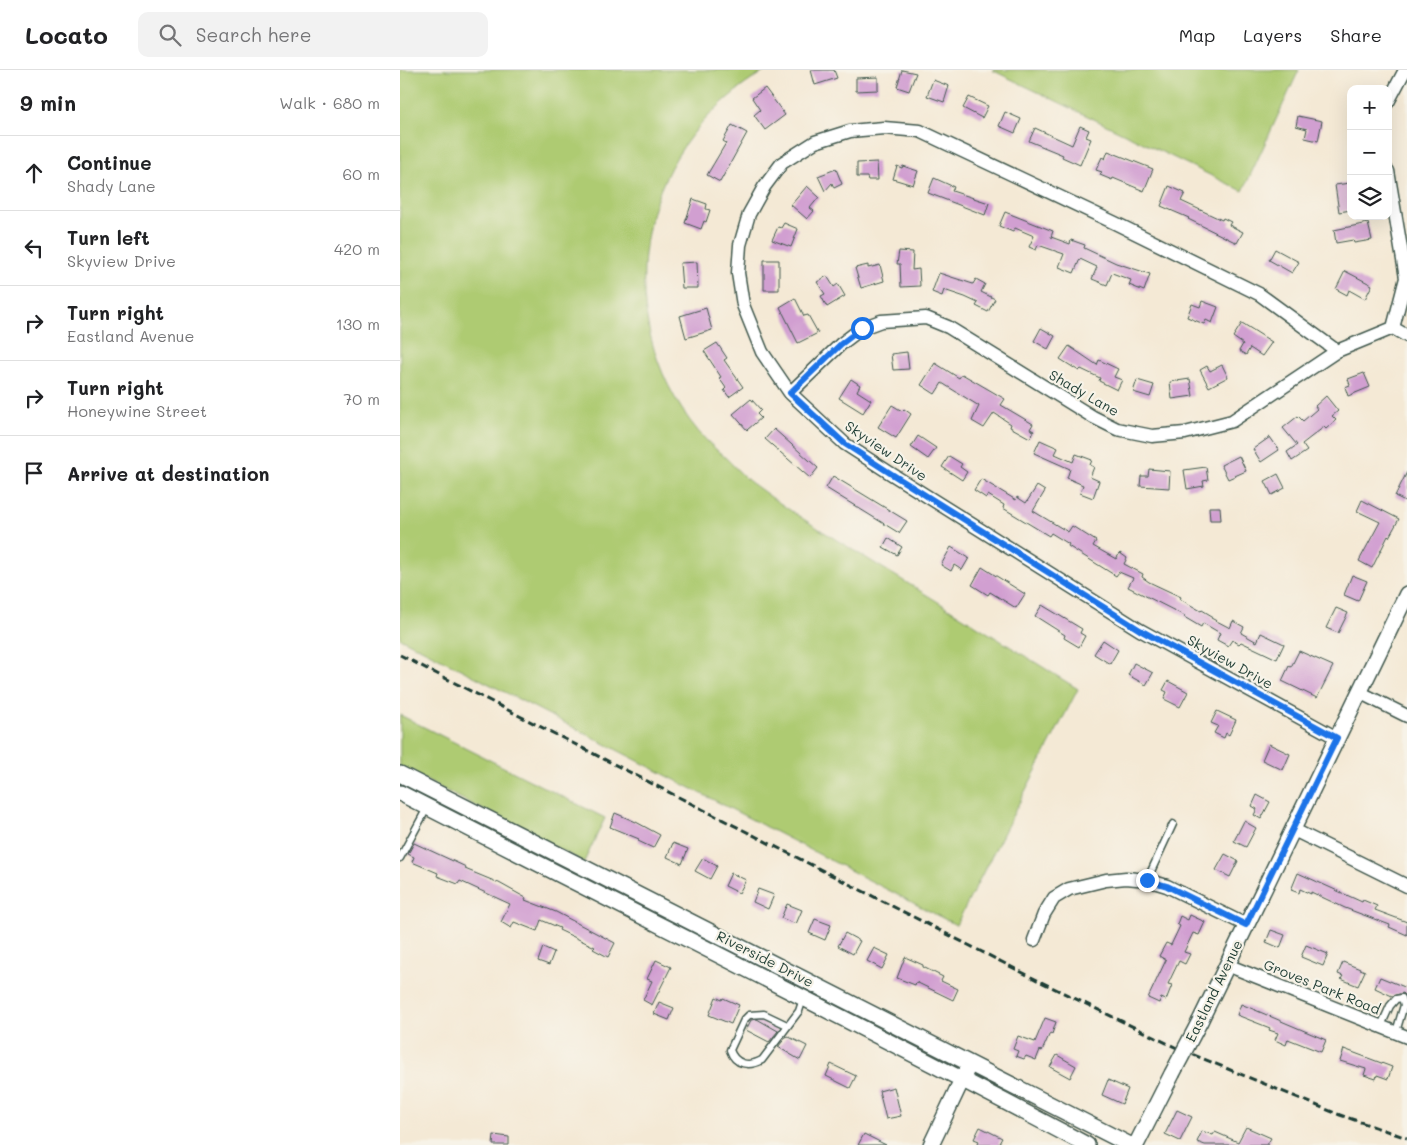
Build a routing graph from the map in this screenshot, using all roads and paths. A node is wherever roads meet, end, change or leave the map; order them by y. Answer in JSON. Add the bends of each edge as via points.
{"nodes":[{"id":1,"x":1405,"y":70,"type":"edge"},
{"id":2,"x":1392,"y":94,"type":"edge"},
{"id":3,"x":1389,"y":175,"type":"edge"},
{"id":4,"x":1393,"y":328,"type":"junction"},
{"id":5,"x":1407,"y":336,"type":"edge"},
{"id":6,"x":1337,"y":350,"type":"junction"},
{"id":7,"x":790,"y":393,"type":"junction"},
{"id":8,"x":1407,"y":594,"type":"edge"},
{"id":9,"x":1359,"y":692,"type":"junction"},
{"id":10,"x":1407,"y":716,"type":"edge"},
{"id":11,"x":1337,"y":738,"type":"junction"},
{"id":12,"x":400,"y":774,"type":"edge"},
{"id":13,"x":400,"y":793,"type":"edge"},
{"id":14,"x":428,"y":807,"type":"junction"},
{"id":15,"x":1173,"y":824,"type":"dead end"},
{"id":16,"x":1294,"y":830,"type":"junction"},
{"id":17,"x":400,"y":858,"type":"edge"},
{"id":18,"x":589,"y":870,"type":"junction"},
{"id":19,"x":1147,"y":880,"type":"junction"},
{"id":20,"x":581,"y":886,"type":"junction"},
{"id":21,"x":1407,"y":886,"type":"edge"},
{"id":22,"x":1246,"y":925,"type":"junction"},
{"id":23,"x":1034,"y":940,"type":"dead end"},
{"id":24,"x":1227,"y":965,"type":"junction"},
{"id":25,"x":804,"y":998,"type":"junction"},
{"id":26,"x":787,"y":1025,"type":"junction"},
{"id":27,"x":1382,"y":1026,"type":"junction"},
{"id":28,"x":1401,"y":1034,"type":"edge"},
{"id":29,"x":970,"y":1063,"type":"junction"},
{"id":30,"x":961,"y":1080,"type":"junction"},
{"id":31,"x":930,"y":1145,"type":"edge"},
{"id":32,"x":1087,"y":1145,"type":"edge"},
{"id":33,"x":1130,"y":1145,"type":"edge"},
{"id":34,"x":1136,"y":1145,"type":"edge"}],
"edges":[{"from":1,"to":2,"type":"street"},
{"from":3,"to":4,"type":"street","via":[[1406,278]]},
{"from":4,"to":5,"type":"street"},
{"from":4,"to":6,"type":"street","name":"Shady Lane"},
{"from":6,"to":7,"type":"street","name":"Shady Lane","via":[[1232,420],[1185,433],[1152,436],[1117,429],[1093,418],[948,327],[926,318],[881,321],[862,328]]},
{"from":6,"to":7,"type":"street","name":"Skyview Drive","via":[[1259,294],[1115,223],[920,131],[884,128],[850,131],[815,142],[782,163],[749,214],[740,245],[738,273],[743,305],[762,352]]},
{"from":7,"to":11,"type":"street","name":"Skyview Drive","via":[[845,444],[890,473],[1140,630]]},
{"from":8,"to":9,"type":"street","name":"Eastland Avenue"},
{"from":9,"to":10,"type":"street"},
{"from":9,"to":11,"type":"street","name":"Eastland Avenue"},
{"from":11,"to":16,"type":"street","name":"Eastland Avenue"},
{"from":12,"to":18,"type":"street","name":"Riverside Drive"},
{"from":13,"to":14,"type":"street","name":"Riverside Drive"},
{"from":14,"to":17,"type":"lane"},
{"from":14,"to":20,"type":"street","name":"Riverside Drive"},
{"from":15,"to":19,"type":"lane"},
{"from":16,"to":21,"type":"street"},
{"from":16,"to":22,"type":"street","name":"Eastland Avenue"},
{"from":18,"to":20,"type":"street"},
{"from":18,"to":29,"type":"street","name":"Riverside Drive"},
{"from":19,"to":22,"type":"street","via":[[1167,886]]},
{"from":19,"to":23,"type":"street","via":[[1106,880],[1069,889],[1054,898]]},
{"from":20,"to":25,"type":"street","name":"Riverside Drive"},
{"from":22,"to":24,"type":"street","name":"Eastland Avenue"},
{"from":24,"to":27,"type":"street","name":"Groves Park Road"},
{"from":24,"to":34,"type":"street","name":"Eastland Avenue","bridge":true},
{"from":25,"to":26,"type":"lane","via":[[799,1011]]},
{"from":25,"to":30,"type":"street","name":"Riverside Drive"},
{"from":26,"to":26,"type":"lane","via":[[762,1060],[755,1064],[742,1064],[732,1057],[730,1050],[749,1015],[764,1014]]},
{"from":27,"to":28,"type":"street","name":"Groves Park Road"},
{"from":27,"to":28,"type":"lane","via":[[1390,1006],[1402,998]]},
{"from":29,"to":30,"type":"street"},
{"from":29,"to":33,"type":"street","name":"Riverside Drive"},
{"from":30,"to":31,"type":"street"},
{"from":30,"to":32,"type":"street","name":"Riverside Drive"}]}
